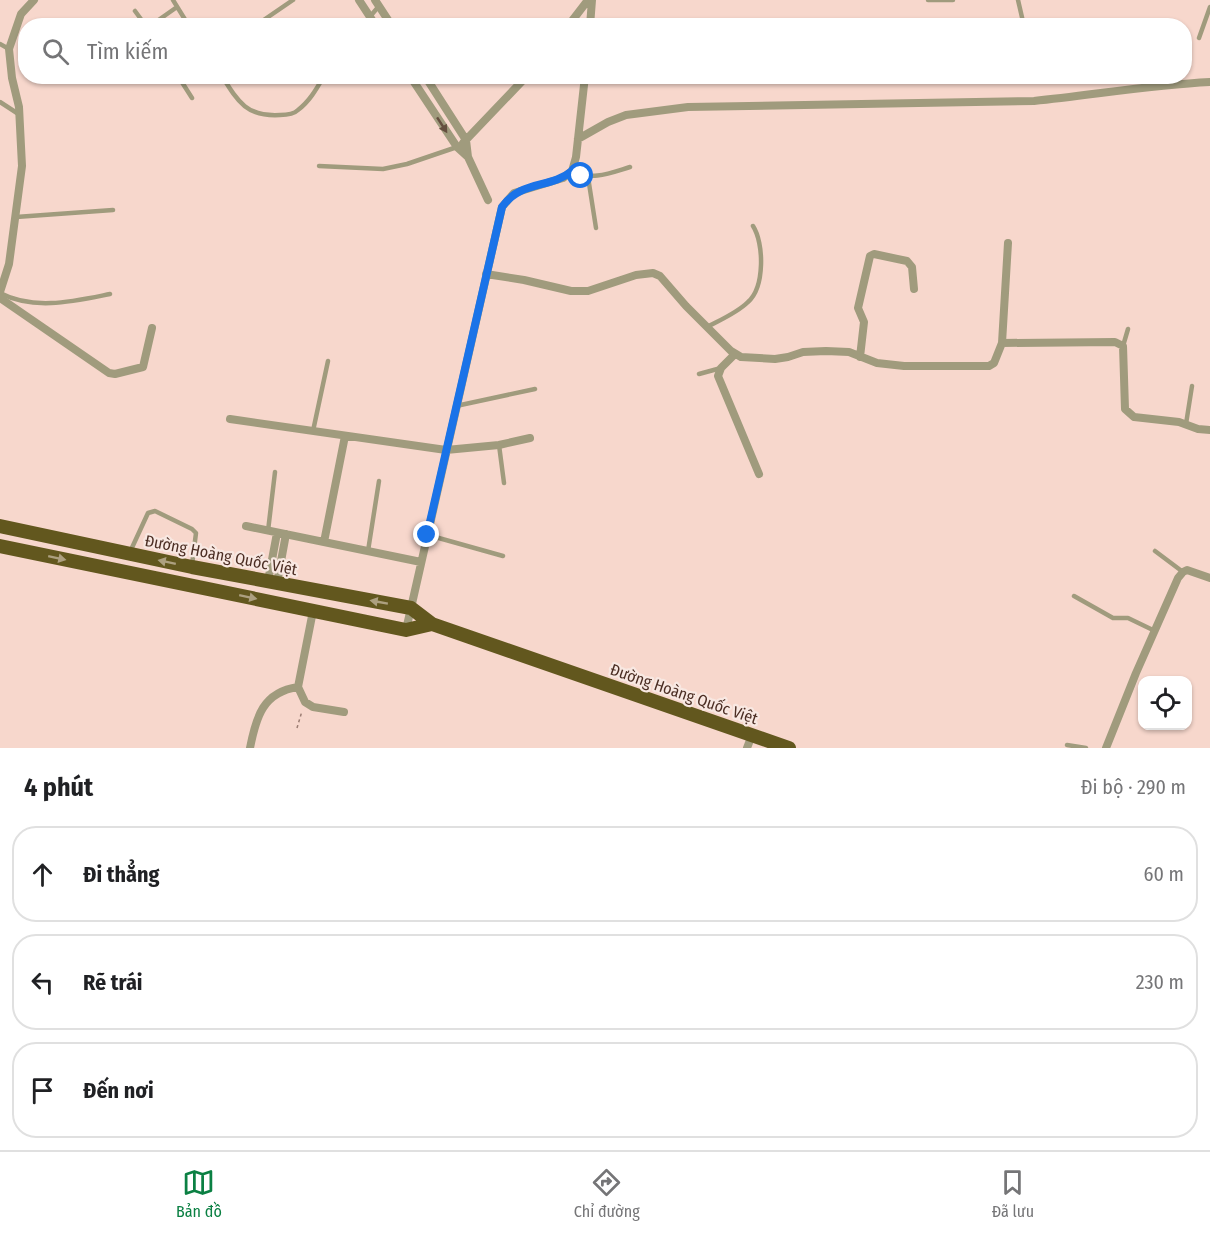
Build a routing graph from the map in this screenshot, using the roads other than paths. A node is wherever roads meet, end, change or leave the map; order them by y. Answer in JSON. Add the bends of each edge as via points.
{"nodes":[{"id":1,"x":34,"y":0,"type":"edge"},
{"id":2,"x":173,"y":0,"type":"edge"},
{"id":3,"x":293,"y":0,"type":"edge"},
{"id":4,"x":359,"y":0,"type":"edge"},
{"id":5,"x":590,"y":0,"type":"edge"},
{"id":6,"x":928,"y":0,"type":"edge"},
{"id":7,"x":953,"y":0,"type":"edge"},
{"id":8,"x":1017,"y":0,"type":"edge"},
{"id":9,"x":377,"y":3,"type":"edge"},
{"id":10,"x":177,"y":7,"type":"junction"},
{"id":11,"x":1210,"y":7,"type":"edge"},
{"id":12,"x":135,"y":11,"type":"dead end"},
{"id":13,"x":370,"y":16,"type":"joint"},
{"id":14,"x":20,"y":18,"type":"edge"},
{"id":15,"x":141,"y":18,"type":"edge"},
{"id":16,"x":160,"y":18,"type":"edge"},
{"id":17,"x":184,"y":18,"type":"edge"},
{"id":18,"x":267,"y":18,"type":"edge"},
{"id":19,"x":387,"y":18,"type":"edge"},
{"id":20,"x":575,"y":18,"type":"edge"},
{"id":21,"x":590,"y":18,"type":"edge"},
{"id":22,"x":1022,"y":18,"type":"edge"},
{"id":23,"x":18,"y":22,"type":"edge"},
{"id":24,"x":1199,"y":38,"type":"dead end"},
{"id":25,"x":0,"y":44,"type":"edge"},
{"id":26,"x":9,"y":48,"type":"junction"},
{"id":27,"x":1210,"y":82,"type":"edge"},
{"id":28,"x":1192,"y":83,"type":"edge"},
{"id":29,"x":183,"y":84,"type":"edge"},
{"id":30,"x":227,"y":84,"type":"edge"},
{"id":31,"x":319,"y":84,"type":"edge"},
{"id":32,"x":415,"y":84,"type":"edge"},
{"id":33,"x":430,"y":84,"type":"edge"},
{"id":34,"x":519,"y":84,"type":"edge"},
{"id":35,"x":584,"y":84,"type":"edge"},
{"id":36,"x":1184,"y":84,"type":"edge"},
{"id":37,"x":192,"y":98,"type":"dead end"},
{"id":38,"x":0,"y":102,"type":"edge"},
{"id":39,"x":20,"y":115,"type":"junction"},
{"id":40,"x":578,"y":139,"type":"junction"},
{"id":41,"x":466,"y":140,"type":"junction"},
{"id":42,"x":457,"y":147,"type":"junction"},
{"id":43,"x":469,"y":161,"type":"junction"},
{"id":44,"x":319,"y":166,"type":"dead end"},
{"id":45,"x":630,"y":167,"type":"dead end"},
{"id":46,"x":572,"y":171,"type":"junction"},
{"id":47,"x":588,"y":177,"type":"junction"},
{"id":48,"x":113,"y":210,"type":"dead end"},
{"id":49,"x":16,"y":216,"type":"junction"},
{"id":50,"x":499,"y":219,"type":"junction"},
{"id":51,"x":753,"y":226,"type":"dead end"},
{"id":52,"x":596,"y":228,"type":"dead end"},
{"id":53,"x":1008,"y":243,"type":"dead end"},
{"id":54,"x":4,"y":262,"type":"edge"},
{"id":55,"x":486,"y":274,"type":"junction"},
{"id":56,"x":914,"y":289,"type":"dead end"},
{"id":57,"x":0,"y":293,"type":"edge"},
{"id":58,"x":110,"y":294,"type":"dead end"},
{"id":59,"x":0,"y":298,"type":"edge"},
{"id":60,"x":707,"y":327,"type":"junction"},
{"id":61,"x":152,"y":328,"type":"dead end"},
{"id":62,"x":1128,"y":329,"type":"dead end"},
{"id":63,"x":1002,"y":343,"type":"junction"},
{"id":64,"x":1123,"y":346,"type":"junction"},
{"id":65,"x":735,"y":354,"type":"junction"},
{"id":66,"x":860,"y":357,"type":"junction"},
{"id":67,"x":328,"y":361,"type":"dead end"},
{"id":68,"x":721,"y":368,"type":"junction"},
{"id":69,"x":699,"y":374,"type":"dead end"},
{"id":70,"x":1192,"y":386,"type":"dead end"},
{"id":71,"x":535,"y":389,"type":"dead end"},
{"id":72,"x":456,"y":406,"type":"junction"},
{"id":73,"x":230,"y":419,"type":"dead end"},
{"id":74,"x":1186,"y":424,"type":"junction"},
{"id":75,"x":1210,"y":430,"type":"edge"},
{"id":76,"x":313,"y":431,"type":"junction"},
{"id":77,"x":345,"y":436,"type":"junction"},
{"id":78,"x":530,"y":438,"type":"dead end"},
{"id":79,"x":499,"y":445,"type":"junction"},
{"id":80,"x":446,"y":450,"type":"junction"},
{"id":81,"x":275,"y":472,"type":"dead end"},
{"id":82,"x":759,"y":474,"type":"dead end"},
{"id":83,"x":379,"y":482,"type":"dead end"},
{"id":84,"x":504,"y":483,"type":"dead end"},
{"id":85,"x":0,"y":526,"type":"edge"},
{"id":86,"x":246,"y":526,"type":"dead end"},
{"id":87,"x":277,"y":532,"type":"junction"},
{"id":88,"x":427,"y":535,"type":"junction"},
{"id":89,"x":324,"y":542,"type":"junction"},
{"id":90,"x":0,"y":546,"type":"edge"},
{"id":91,"x":368,"y":551,"type":"junction"},
{"id":92,"x":1155,"y":551,"type":"dead end"},
{"id":93,"x":129,"y":554,"type":"junction"},
{"id":94,"x":503,"y":556,"type":"dead end"},
{"id":95,"x":421,"y":562,"type":"junction"},
{"id":96,"x":192,"y":567,"type":"junction"},
{"id":97,"x":1183,"y":572,"type":"junction"},
{"id":98,"x":1210,"y":578,"type":"edge"},
{"id":99,"x":272,"y":582,"type":"junction"},
{"id":100,"x":1074,"y":596,"type":"dead end"},
{"id":101,"x":411,"y":608,"type":"junction"},
{"id":102,"x":314,"y":611,"type":"junction"},
{"id":103,"x":432,"y":624,"type":"junction"},
{"id":104,"x":406,"y":630,"type":"junction"},
{"id":105,"x":1155,"y":631,"type":"junction"},
{"id":106,"x":298,"y":687,"type":"junction"},
{"id":107,"x":344,"y":712,"type":"dead end"},
{"id":108,"x":749,"y":742,"type":"edge"},
{"id":109,"x":1067,"y":745,"type":"dead end"},
{"id":110,"x":250,"y":748,"type":"edge"},
{"id":111,"x":789,"y":748,"type":"edge"},
{"id":112,"x":1086,"y":748,"type":"edge"},
{"id":113,"x":1106,"y":748,"type":"edge"}],
"edges":[{"from":1,"to":14,"type":"street"},
{"from":2,"to":10,"type":"lane"},
{"from":3,"to":18,"type":"lane"},
{"from":4,"to":13,"type":"street"},
{"from":5,"to":20,"type":"street"},
{"from":5,"to":21,"type":"street"},
{"from":6,"to":7,"type":"lane"},
{"from":8,"to":22,"type":"lane"},
{"from":9,"to":13,"type":"lane"},
{"from":9,"to":19,"type":"street"},
{"from":10,"to":16,"type":"lane"},
{"from":10,"to":17,"type":"lane"},
{"from":11,"to":24,"type":"lane"},
{"from":12,"to":15,"type":"lane"},
{"from":23,"to":26,"type":"street"},
{"from":25,"to":26,"type":"lane"},
{"from":26,"to":39,"type":"street"},
{"from":27,"to":28,"type":"street"},
{"from":29,"to":37,"type":"lane"},
{"from":30,"to":31,"type":"lane","via":[[238,102],[267,116],[296,112]]},
{"from":32,"to":42,"type":"street","one_way":true},
{"from":33,"to":41,"type":"street"},
{"from":34,"to":41,"type":"street"},
{"from":35,"to":40,"type":"street"},
{"from":36,"to":40,"type":"street","via":[[1034,101],[678,108],[626,115]]},
{"from":38,"to":39,"type":"lane"},
{"from":39,"to":49,"type":"street","via":[[22,166]]},
{"from":40,"to":46,"type":"street"},
{"from":41,"to":42,"type":"street"},
{"from":41,"to":43,"type":"street"},
{"from":42,"to":43,"type":"street"},
{"from":42,"to":44,"type":"lane","via":[[383,170]]},
{"from":43,"to":50,"type":"street"},
{"from":45,"to":47,"type":"lane"},
{"from":46,"to":47,"type":"lane"},
{"from":46,"to":50,"type":"street","via":[[563,178],[514,193],[502,207]]},
{"from":47,"to":52,"type":"lane"},
{"from":48,"to":49,"type":"lane"},
{"from":49,"to":54,"type":"street"},
{"from":50,"to":55,"type":"street"},
{"from":51,"to":60,"type":"lane","via":[[758,235],[761,264],[755,293],[748,302]]},
{"from":53,"to":63,"type":"street"},
{"from":54,"to":57,"type":"street"},
{"from":55,"to":60,"type":"street","via":[[588,291],[653,273]]},
{"from":55,"to":72,"type":"street"},
{"from":56,"to":66,"type":"street","via":[[912,267],[907,261],[870,256],[858,308],[864,322]]},
{"from":57,"to":58,"type":"lane","via":[[26,301],[62,303]]},
{"from":59,"to":61,"type":"street","via":[[109,373],[143,367]]},
{"from":60,"to":65,"type":"street"},
{"from":62,"to":64,"type":"lane"},
{"from":63,"to":64,"type":"street","via":[[1102,341]]},
{"from":63,"to":66,"type":"street","via":[[994,363],[988,366],[904,366]]},
{"from":64,"to":74,"type":"street","via":[[1125,409],[1129,414]]},
{"from":65,"to":66,"type":"street","via":[[775,359],[826,351],[849,352]]},
{"from":65,"to":68,"type":"street"},
{"from":67,"to":76,"type":"lane"},
{"from":68,"to":69,"type":"lane"},
{"from":68,"to":82,"type":"street","via":[[718,376]]},
{"from":70,"to":74,"type":"lane"},
{"from":71,"to":72,"type":"lane"},
{"from":72,"to":80,"type":"street"},
{"from":73,"to":76,"type":"street"},
{"from":74,"to":75,"type":"street"},
{"from":76,"to":77,"type":"street"},
{"from":77,"to":80,"type":"street"},
{"from":77,"to":89,"type":"street"},
{"from":78,"to":79,"type":"street"},
{"from":79,"to":80,"type":"street"},
{"from":79,"to":84,"type":"lane"},
{"from":80,"to":88,"type":"street"},
{"from":81,"to":87,"type":"lane"},
{"from":83,"to":91,"type":"lane"},
{"from":85,"to":93,"type":"highway","name":"Đường Hoàng Quốc Việt"},
{"from":86,"to":87,"type":"street"},
{"from":87,"to":89,"type":"street"},
{"from":87,"to":99,"type":"street"},
{"from":88,"to":94,"type":"lane"},
{"from":88,"to":95,"type":"street"},
{"from":89,"to":91,"type":"street"},
{"from":90,"to":102,"type":"highway","one_way":true},
{"from":91,"to":95,"type":"street"},
{"from":92,"to":97,"type":"lane"},
{"from":96,"to":93,"type":"highway","name":"Đường Hoàng Quốc Việt","one_way":true},
{"from":93,"to":96,"type":"lane","via":[[148,513],[155,511],[196,533]]},
{"from":95,"to":101,"type":"street"},
{"from":96,"to":99,"type":"highway","name":"Đường Hoàng Quốc Việt"},
{"from":97,"to":98,"type":"street","via":[[1194,571]]},
{"from":97,"to":105,"type":"street"},
{"from":101,"to":99,"type":"highway","name":"Đường Hoàng Quốc Việt","one_way":true},
{"from":100,"to":105,"type":"lane","via":[[1113,618],[1128,618]]},
{"from":101,"to":103,"type":"highway","name":"Đường Hoàng Quốc Việt"},
{"from":101,"to":104,"type":"street"},
{"from":102,"to":104,"type":"highway"},
{"from":102,"to":106,"type":"street"},
{"from":103,"to":104,"type":"highway"},
{"from":103,"to":108,"type":"highway","name":"Đường Hoàng Quốc Việt"},
{"from":105,"to":113,"type":"street"},
{"from":106,"to":107,"type":"street","via":[[305,702],[313,707]]},
{"from":106,"to":110,"type":"street","via":[[269,698],[258,718]]},
{"from":108,"to":111,"type":"highway","name":"Đường Hoàng Quốc Việt"},
{"from":109,"to":112,"type":"lane"}]}
